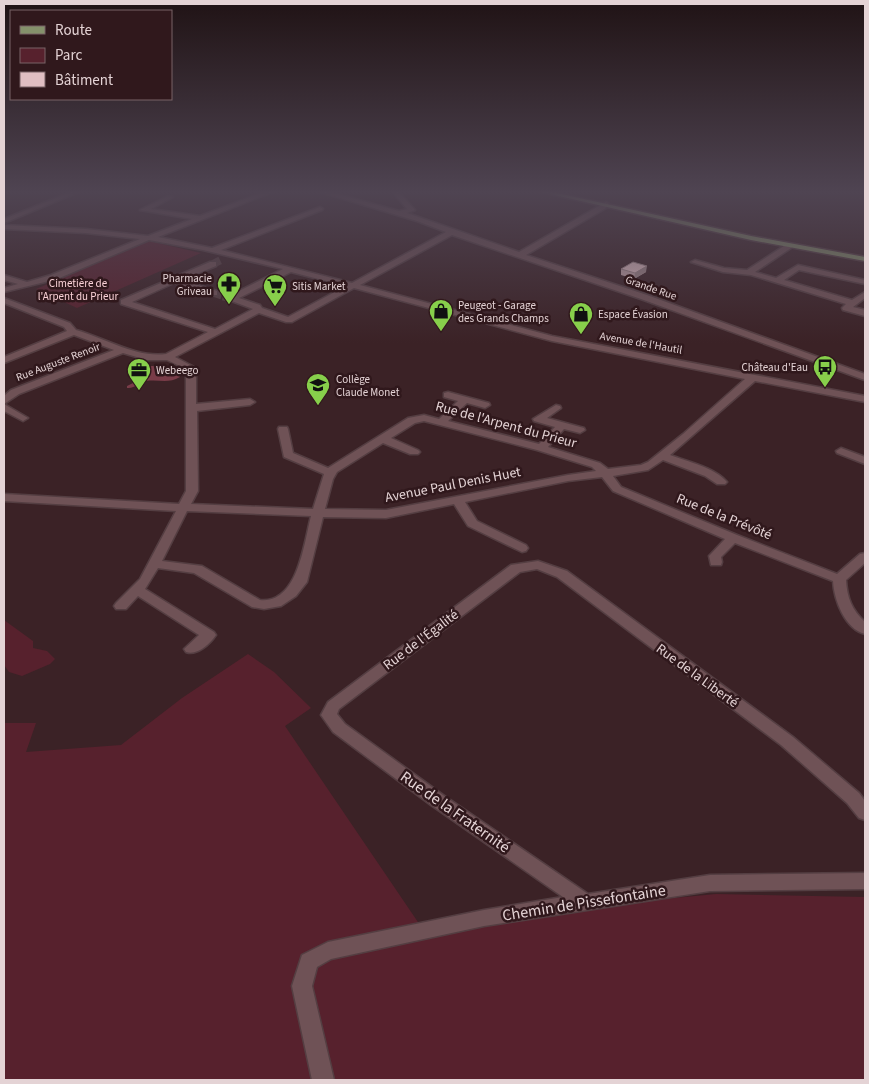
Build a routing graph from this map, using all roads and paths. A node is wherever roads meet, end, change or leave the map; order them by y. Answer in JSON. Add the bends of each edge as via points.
{"nodes":[{"id":1,"x":140,"y":242,"type":"edge"},
{"id":2,"x":166,"y":242,"type":"edge"},
{"id":3,"x":235,"y":242,"type":"edge"},
{"id":4,"x":434,"y":242,"type":"edge"},
{"id":5,"x":480,"y":242,"type":"edge"},
{"id":6,"x":543,"y":242,"type":"edge"},
{"id":7,"x":769,"y":242,"type":"edge"},
{"id":8,"x":790,"y":246,"type":"junction"},
{"id":9,"x":210,"y":251,"type":"junction"},
{"id":10,"x":520,"y":255,"type":"junction"},
{"id":11,"x":865,"y":259,"type":"edge"},
{"id":12,"x":222,"y":260,"type":"junction"},
{"id":13,"x":695,"y":262,"type":"dead end"},
{"id":14,"x":290,"y":269,"type":"junction"},
{"id":15,"x":848,"y":269,"type":"dead end"},
{"id":16,"x":755,"y":271,"type":"junction"},
{"id":17,"x":280,"y":274,"type":"junction"},
{"id":18,"x":841,"y":276,"type":"junction"},
{"id":19,"x":4,"y":277,"type":"edge"},
{"id":20,"x":777,"y":281,"type":"junction"},
{"id":21,"x":175,"y":282,"type":"junction"},
{"id":22,"x":865,"y":282,"type":"edge"},
{"id":23,"x":26,"y":284,"type":"junction"},
{"id":24,"x":353,"y":286,"type":"junction"},
{"id":25,"x":4,"y":290,"type":"edge"},
{"id":26,"x":214,"y":293,"type":"tunnel mouth"},
{"id":27,"x":865,"y":294,"type":"edge"},
{"id":28,"x":4,"y":300,"type":"edge"},
{"id":29,"x":852,"y":303,"type":"junction"},
{"id":30,"x":258,"y":310,"type":"junction"},
{"id":31,"x":865,"y":313,"type":"edge"},
{"id":32,"x":73,"y":332,"type":"junction"},
{"id":33,"x":216,"y":332,"type":"junction"},
{"id":34,"x":124,"y":349,"type":"junction"},
{"id":35,"x":4,"y":352,"type":"edge"},
{"id":36,"x":13,"y":357,"type":"junction"},
{"id":37,"x":168,"y":357,"type":"junction"},
{"id":38,"x":4,"y":360,"type":"edge"},
{"id":39,"x":753,"y":377,"type":"junction"},
{"id":40,"x":865,"y":377,"type":"edge"},
{"id":41,"x":448,"y":395,"type":"dead end"},
{"id":42,"x":865,"y":399,"type":"edge"},
{"id":43,"x":465,"y":400,"type":"junction"},
{"id":44,"x":4,"y":402,"type":"edge"},
{"id":45,"x":250,"y":402,"type":"dead end"},
{"id":46,"x":485,"y":405,"type":"dead end"},
{"id":47,"x":4,"y":407,"type":"edge"},
{"id":48,"x":191,"y":408,"type":"junction"},
{"id":49,"x":556,"y":408,"type":"dead end"},
{"id":50,"x":23,"y":418,"type":"dead end"},
{"id":51,"x":442,"y":422,"type":"junction"},
{"id":52,"x":561,"y":426,"type":"junction"},
{"id":53,"x":283,"y":429,"type":"dead end"},
{"id":54,"x":580,"y":430,"type":"dead end"},
{"id":55,"x":382,"y":438,"type":"junction"},
{"id":56,"x":541,"y":448,"type":"junction"},
{"id":57,"x":841,"y":451,"type":"dead end"},
{"id":58,"x":414,"y":452,"type":"dead end"},
{"id":59,"x":662,"y":456,"type":"junction"},
{"id":60,"x":865,"y":461,"type":"edge"},
{"id":61,"x":330,"y":473,"type":"junction"},
{"id":62,"x":605,"y":473,"type":"junction"},
{"id":63,"x":721,"y":482,"type":"dead end"},
{"id":64,"x":4,"y":497,"type":"edge"},
{"id":65,"x":458,"y":500,"type":"junction"},
{"id":66,"x":183,"y":507,"type":"junction"},
{"id":67,"x":318,"y":513,"type":"junction"},
{"id":68,"x":734,"y":538,"type":"junction"},
{"id":69,"x":522,"y":548,"type":"dead end"},
{"id":70,"x":865,"y":557,"type":"edge"},
{"id":71,"x":716,"y":562,"type":"dead end"},
{"id":72,"x":154,"y":564,"type":"junction"},
{"id":73,"x":516,"y":568,"type":"joint"},
{"id":74,"x":839,"y":579,"type":"junction"},
{"id":75,"x":138,"y":590,"type":"junction"},
{"id":76,"x":121,"y":606,"type":"dead end"},
{"id":77,"x":865,"y":629,"type":"edge"},
{"id":78,"x":191,"y":649,"type":"dead end"},
{"id":79,"x":330,"y":715,"type":"joint"},
{"id":80,"x":865,"y":813,"type":"edge"},
{"id":81,"x":865,"y":882,"type":"edge"},
{"id":82,"x":586,"y":903,"type":"junction"},
{"id":83,"x":322,"y":1080,"type":"edge"}],
"edges":[{"from":1,"to":23,"type":"street","via":[[54,277]]},
{"from":2,"to":9,"type":"street","name":"Avenue de l'Hautil"},
{"from":3,"to":9,"type":"street"},
{"from":4,"to":24,"type":"street"},
{"from":5,"to":10,"type":"street","name":"Grande Rue"},
{"from":6,"to":10,"type":"street"},
{"from":7,"to":8,"type":"main road"},
{"from":8,"to":11,"type":"main road"},
{"from":8,"to":16,"type":"street"},
{"from":9,"to":12,"type":"street","name":"Avenue de l'Hautil"},
{"from":10,"to":40,"type":"street","name":"Grande Rue"},
{"from":12,"to":14,"type":"street","name":"Avenue de l'Hautil"},
{"from":12,"to":17,"type":"street","name":"Avenue de l'Hautil"},
{"from":12,"to":21,"type":"street"},
{"from":13,"to":16,"type":"street","via":[[732,271]]},
{"from":14,"to":17,"type":"street"},
{"from":14,"to":24,"type":"street","name":"Avenue de l'Hautil"},
{"from":15,"to":18,"type":"street"},
{"from":16,"to":20,"type":"street"},
{"from":17,"to":30,"type":"street","via":[[230,298]]},
{"from":18,"to":20,"type":"street","via":[[798,267]]},
{"from":18,"to":22,"type":"street"},
{"from":19,"to":23,"type":"street"},
{"from":20,"to":29,"type":"street"},
{"from":21,"to":26,"type":"street"},
{"from":21,"to":33,"type":"street","via":[[165,282],[124,302]]},
{"from":23,"to":25,"type":"street"},
{"from":24,"to":30,"type":"street","via":[[289,320]]},
{"from":24,"to":39,"type":"street","name":"Avenue de l'Hautil","via":[[535,335]]},
{"from":27,"to":29,"type":"street"},
{"from":28,"to":32,"type":"street","via":[[67,326]]},
{"from":29,"to":31,"type":"street","via":[[846,308]]},
{"from":30,"to":33,"type":"street"},
{"from":32,"to":34,"type":"street"},
{"from":32,"to":36,"type":"street"},
{"from":33,"to":37,"type":"street"},
{"from":34,"to":37,"type":"street","via":[[153,359]]},
{"from":34,"to":44,"type":"street","name":"Rue Auguste Renoir","via":[[15,392]]},
{"from":35,"to":36,"type":"street"},
{"from":36,"to":38,"type":"street"},
{"from":37,"to":48,"type":"street","via":[[190,368]]},
{"from":39,"to":42,"type":"street","name":"Avenue de l'Hautil"},
{"from":39,"to":59,"type":"street","name":"Avenue Paul Denis Huet"},
{"from":41,"to":43,"type":"street"},
{"from":43,"to":46,"type":"street"},
{"from":43,"to":51,"type":"street"},
{"from":45,"to":48,"type":"street"},
{"from":47,"to":50,"type":"street"},
{"from":48,"to":66,"type":"street","via":[[192,491]]},
{"from":49,"to":52,"type":"street","via":[[538,419]]},
{"from":51,"to":55,"type":"street","name":"Rue de l'Arpent du Prieur","via":[[418,418]]},
{"from":51,"to":56,"type":"street","name":"Rue de l'Arpent du Prieur"},
{"from":52,"to":54,"type":"street"},
{"from":52,"to":56,"type":"street"},
{"from":53,"to":61,"type":"street","via":[[288,456]]},
{"from":55,"to":58,"type":"street"},
{"from":55,"to":61,"type":"street","name":"Rue de l'Arpent du Prieur"},
{"from":56,"to":62,"type":"street","name":"Rue de l'Arpent du Prieur","via":[[596,465]]},
{"from":57,"to":60,"type":"street"},
{"from":59,"to":62,"type":"street","name":"Avenue Paul Denis Huet","via":[[644,468]]},
{"from":59,"to":63,"type":"street"},
{"from":61,"to":67,"type":"street"},
{"from":62,"to":65,"type":"street","name":"Avenue Paul Denis Huet"},
{"from":62,"to":68,"type":"street","name":"Rue de la Prévôté","via":[[617,489]]},
{"from":64,"to":66,"type":"street","name":"Avenue Paul Denis Huet"},
{"from":65,"to":67,"type":"street","name":"Avenue Paul Denis Huet","via":[[386,514]]},
{"from":65,"to":69,"type":"street","via":[[472,523]]},
{"from":66,"to":67,"type":"street","name":"Avenue Paul Denis Huet"},
{"from":66,"to":72,"type":"street"},
{"from":67,"to":72,"type":"street","via":[[300,582],[294,592],[275,604],[257,604],[197,569]]},
{"from":68,"to":71,"type":"street","via":[[715,556]]},
{"from":68,"to":74,"type":"street","name":"Rue de la Prévôté"},
{"from":70,"to":74,"type":"street"},
{"from":72,"to":75,"type":"street"},
{"from":73,"to":79,"type":"street","name":"Rue de l'Égalité","via":[[334,706]]},
{"from":73,"to":80,"type":"street","name":"Rue de la Liberté","via":[[538,565],[562,574],[786,741],[853,798]]},
{"from":74,"to":77,"type":"street","via":[[840,594],[851,617]]},
{"from":75,"to":76,"type":"street"},
{"from":75,"to":78,"type":"street","via":[[208,635]]},
{"from":79,"to":82,"type":"street","name":"Rue de la Fraternité","via":[[339,728],[437,800]]},
{"from":81,"to":82,"type":"street","name":"Chemin de Pissefontaine","via":[[710,883]]},
{"from":82,"to":83,"type":"street","name":"Chemin de Pissefontaine","via":[[484,918],[328,951],[309,961],[302,986]]}]}
